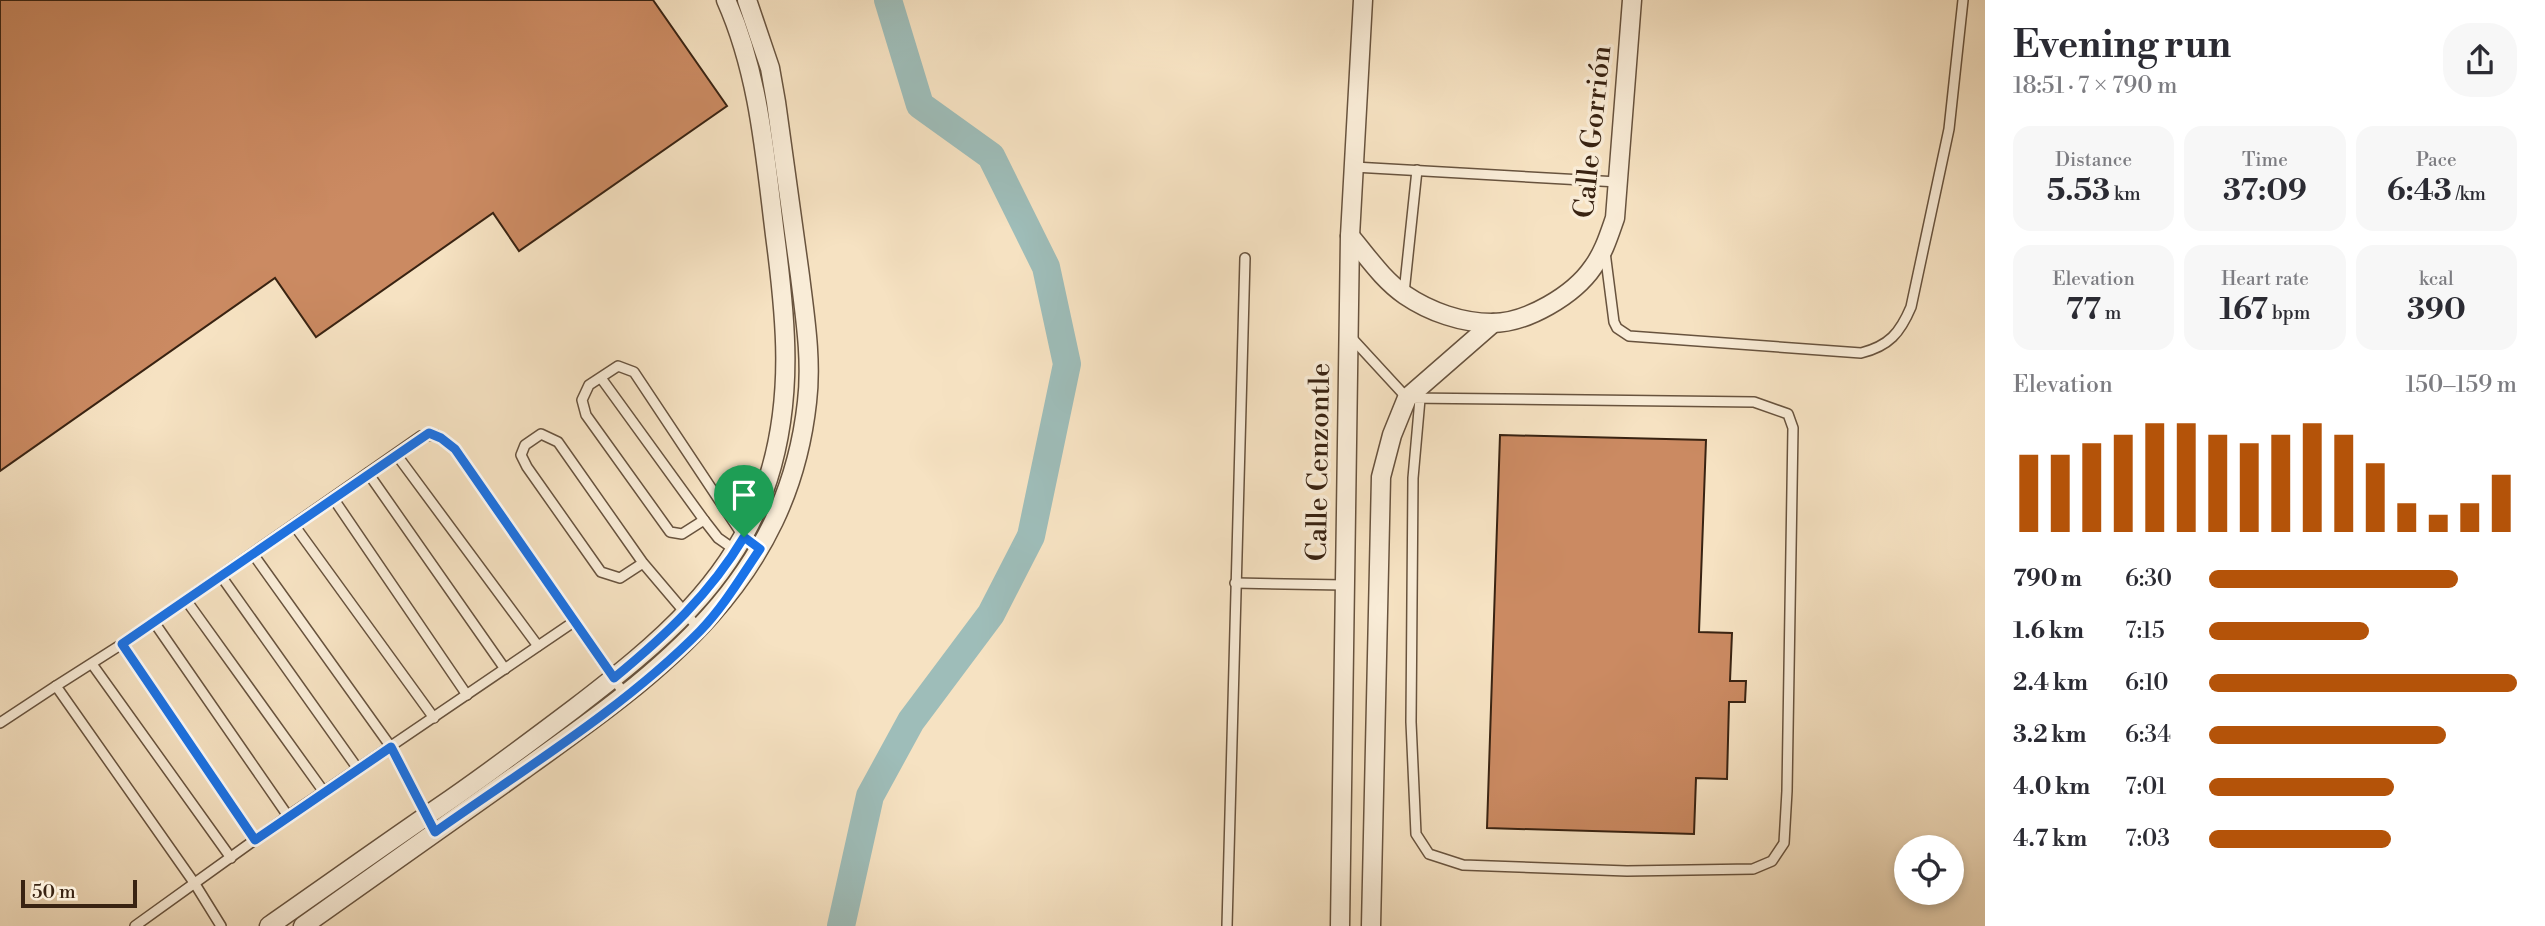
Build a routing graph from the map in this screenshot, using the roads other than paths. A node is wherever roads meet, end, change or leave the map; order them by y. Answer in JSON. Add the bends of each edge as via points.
{"nodes":[{"id":1,"x":726,"y":0,"type":"edge"},
{"id":2,"x":747,"y":0,"type":"edge"},
{"id":3,"x":1363,"y":0,"type":"edge"},
{"id":4,"x":1632,"y":0,"type":"edge"},
{"id":5,"x":1963,"y":0,"type":"edge"},
{"id":6,"x":1354,"y":167,"type":"junction"},
{"id":7,"x":1417,"y":170,"type":"junction"},
{"id":8,"x":1619,"y":182,"type":"junction"},
{"id":9,"x":1350,"y":236,"type":"junction"},
{"id":10,"x":1605,"y":247,"type":"junction"},
{"id":11,"x":1245,"y":258,"type":"dead end"},
{"id":12,"x":1404,"y":294,"type":"junction"},
{"id":13,"x":1493,"y":323,"type":"junction"},
{"id":14,"x":1348,"y":334,"type":"junction"},
{"id":15,"x":601,"y":378,"type":"junction"},
{"id":16,"x":1414,"y":399,"type":"junction"},
{"id":17,"x":396,"y":454,"type":"junction"},
{"id":18,"x":368,"y":473,"type":"junction"},
{"id":19,"x":333,"y":498,"type":"junction"},
{"id":20,"x":704,"y":520,"type":"junction"},
{"id":21,"x":294,"y":525,"type":"junction"},
{"id":22,"x":740,"y":544,"type":"junction"},
{"id":23,"x":253,"y":554,"type":"junction"},
{"id":24,"x":756,"y":555,"type":"junction"},
{"id":25,"x":643,"y":563,"type":"junction"},
{"id":26,"x":221,"y":576,"type":"junction"},
{"id":27,"x":1235,"y":583,"type":"junction"},
{"id":28,"x":1344,"y":585,"type":"junction"},
{"id":29,"x":186,"y":600,"type":"junction"},
{"id":30,"x":686,"y":615,"type":"junction"},
{"id":31,"x":575,"y":621,"type":"junction"},
{"id":32,"x":154,"y":622,"type":"junction"},
{"id":33,"x":700,"y":630,"type":"junction"},
{"id":34,"x":122,"y":644,"type":"junction"},
{"id":35,"x":538,"y":646,"type":"junction"},
{"id":36,"x":92,"y":664,"type":"junction"},
{"id":37,"x":505,"y":669,"type":"junction"},
{"id":38,"x":614,"y":678,"type":"junction"},
{"id":39,"x":56,"y":686,"type":"junction"},
{"id":40,"x":467,"y":695,"type":"junction"},
{"id":41,"x":625,"y":695,"type":"junction"},
{"id":42,"x":434,"y":718,"type":"junction"},
{"id":43,"x":0,"y":723,"type":"edge"},
{"id":44,"x":391,"y":747,"type":"junction"},
{"id":45,"x":358,"y":769,"type":"junction"},
{"id":46,"x":324,"y":792,"type":"junction"},
{"id":47,"x":288,"y":816,"type":"junction"},
{"id":48,"x":426,"y":816,"type":"junction"},
{"id":49,"x":435,"y":832,"type":"junction"},
{"id":50,"x":255,"y":840,"type":"junction"},
{"id":51,"x":231,"y":858,"type":"junction"},
{"id":52,"x":195,"y":884,"type":"junction"},
{"id":53,"x":135,"y":926,"type":"edge"},
{"id":54,"x":220,"y":926,"type":"edge"},
{"id":55,"x":270,"y":926,"type":"edge"},
{"id":56,"x":303,"y":926,"type":"edge"},
{"id":57,"x":1227,"y":926,"type":"edge"},
{"id":58,"x":1340,"y":926,"type":"edge"},
{"id":59,"x":1371,"y":926,"type":"edge"}],
"edges":[{"from":1,"to":22,"type":"street","via":[[757,97],[786,323],[784,411],[768,480]]},
{"from":2,"to":24,"type":"street","via":[[770,68],[808,350],[808,400],[796,457]]},
{"from":3,"to":6,"type":"street","name":"Calle Cenzontle"},
{"from":4,"to":8,"type":"street","name":"Calle Gorrión"},
{"from":5,"to":10,"type":"lane","via":[[1949,129],[1911,307],[1890,342],[1861,353],[1629,335],[1614,322]]},
{"from":6,"to":7,"type":"lane"},
{"from":6,"to":9,"type":"street","name":"Calle Cenzontle"},
{"from":7,"to":8,"type":"lane"},
{"from":7,"to":12,"type":"lane"},
{"from":8,"to":10,"type":"street","name":"Calle Gorrión","via":[[1615,218]]},
{"from":9,"to":12,"type":"street","name":"Calle Gorrión"},
{"from":9,"to":14,"type":"street","name":"Calle Cenzontle"},
{"from":10,"to":13,"type":"street","name":"Calle Gorrión","via":[[1573,288],[1535,310]]},
{"from":11,"to":27,"type":"lane"},
{"from":12,"to":13,"type":"street","name":"Calle Gorrión","via":[[1439,313]]},
{"from":13,"to":16,"type":"street"},
{"from":14,"to":16,"type":"lane"},
{"from":14,"to":28,"type":"street","name":"Calle Cenzontle"},
{"from":15,"to":20,"type":"lane"},
{"from":15,"to":20,"type":"lane","via":[[586,389],[582,406],[665,524],[674,534],[682,534]]},
{"from":15,"to":22,"type":"lane","via":[[618,366],[634,372],[718,494]]},
{"from":16,"to":16,"type":"lane","via":[[1411,722],[1414,817],[1421,846],[1429,855],[1463,865],[1727,870],[1753,869],[1772,861],[1783,844],[1787,791],[1793,428],[1788,414],[1754,402]]},
{"from":16,"to":59,"type":"street","via":[[1392,435],[1381,477]]},
{"from":17,"to":18,"type":"lane"},
{"from":17,"to":31,"type":"lane","via":[[429,433],[455,449]]},
{"from":17,"to":35,"type":"lane"},
{"from":18,"to":19,"type":"lane"},
{"from":18,"to":37,"type":"lane"},
{"from":19,"to":21,"type":"lane"},
{"from":19,"to":40,"type":"lane"},
{"from":20,"to":22,"type":"lane","via":[[719,538]]},
{"from":21,"to":23,"type":"lane"},
{"from":21,"to":42,"type":"lane"},
{"from":22,"to":24,"type":"lane"},
{"from":22,"to":24,"type":"lane"},
{"from":22,"to":30,"type":"street"},
{"from":23,"to":26,"type":"lane"},
{"from":23,"to":44,"type":"lane"},
{"from":24,"to":33,"type":"street"},
{"from":25,"to":25,"type":"lane","via":[[558,442],[541,434],[525,445],[523,461],[601,572],[620,578]]},
{"from":25,"to":30,"type":"lane"},
{"from":26,"to":29,"type":"lane"},
{"from":26,"to":45,"type":"lane"},
{"from":27,"to":28,"type":"lane"},
{"from":27,"to":57,"type":"lane"},
{"from":28,"to":58,"type":"street","name":"Calle Cenzontle"},
{"from":29,"to":32,"type":"lane"},
{"from":29,"to":46,"type":"lane"},
{"from":30,"to":33,"type":"lane"},
{"from":30,"to":38,"type":"street"},
{"from":31,"to":35,"type":"lane"},
{"from":31,"to":38,"type":"lane"},
{"from":32,"to":34,"type":"lane"},
{"from":32,"to":47,"type":"lane"},
{"from":33,"to":41,"type":"street"},
{"from":34,"to":36,"type":"lane"},
{"from":34,"to":50,"type":"lane"},
{"from":35,"to":37,"type":"lane"},
{"from":36,"to":39,"type":"lane"},
{"from":36,"to":51,"type":"lane"},
{"from":37,"to":40,"type":"lane"},
{"from":38,"to":41,"type":"lane"},
{"from":38,"to":48,"type":"street"},
{"from":39,"to":43,"type":"lane"},
{"from":39,"to":52,"type":"lane"},
{"from":40,"to":42,"type":"lane"},
{"from":41,"to":49,"type":"street"},
{"from":42,"to":44,"type":"lane"},
{"from":44,"to":45,"type":"lane"},
{"from":44,"to":48,"type":"lane"},
{"from":45,"to":46,"type":"lane"},
{"from":46,"to":47,"type":"lane"},
{"from":47,"to":50,"type":"lane"},
{"from":48,"to":49,"type":"lane"},
{"from":48,"to":55,"type":"street"},
{"from":49,"to":56,"type":"street"},
{"from":50,"to":51,"type":"lane"},
{"from":51,"to":52,"type":"lane"},
{"from":52,"to":53,"type":"lane"},
{"from":52,"to":54,"type":"lane"}]}
